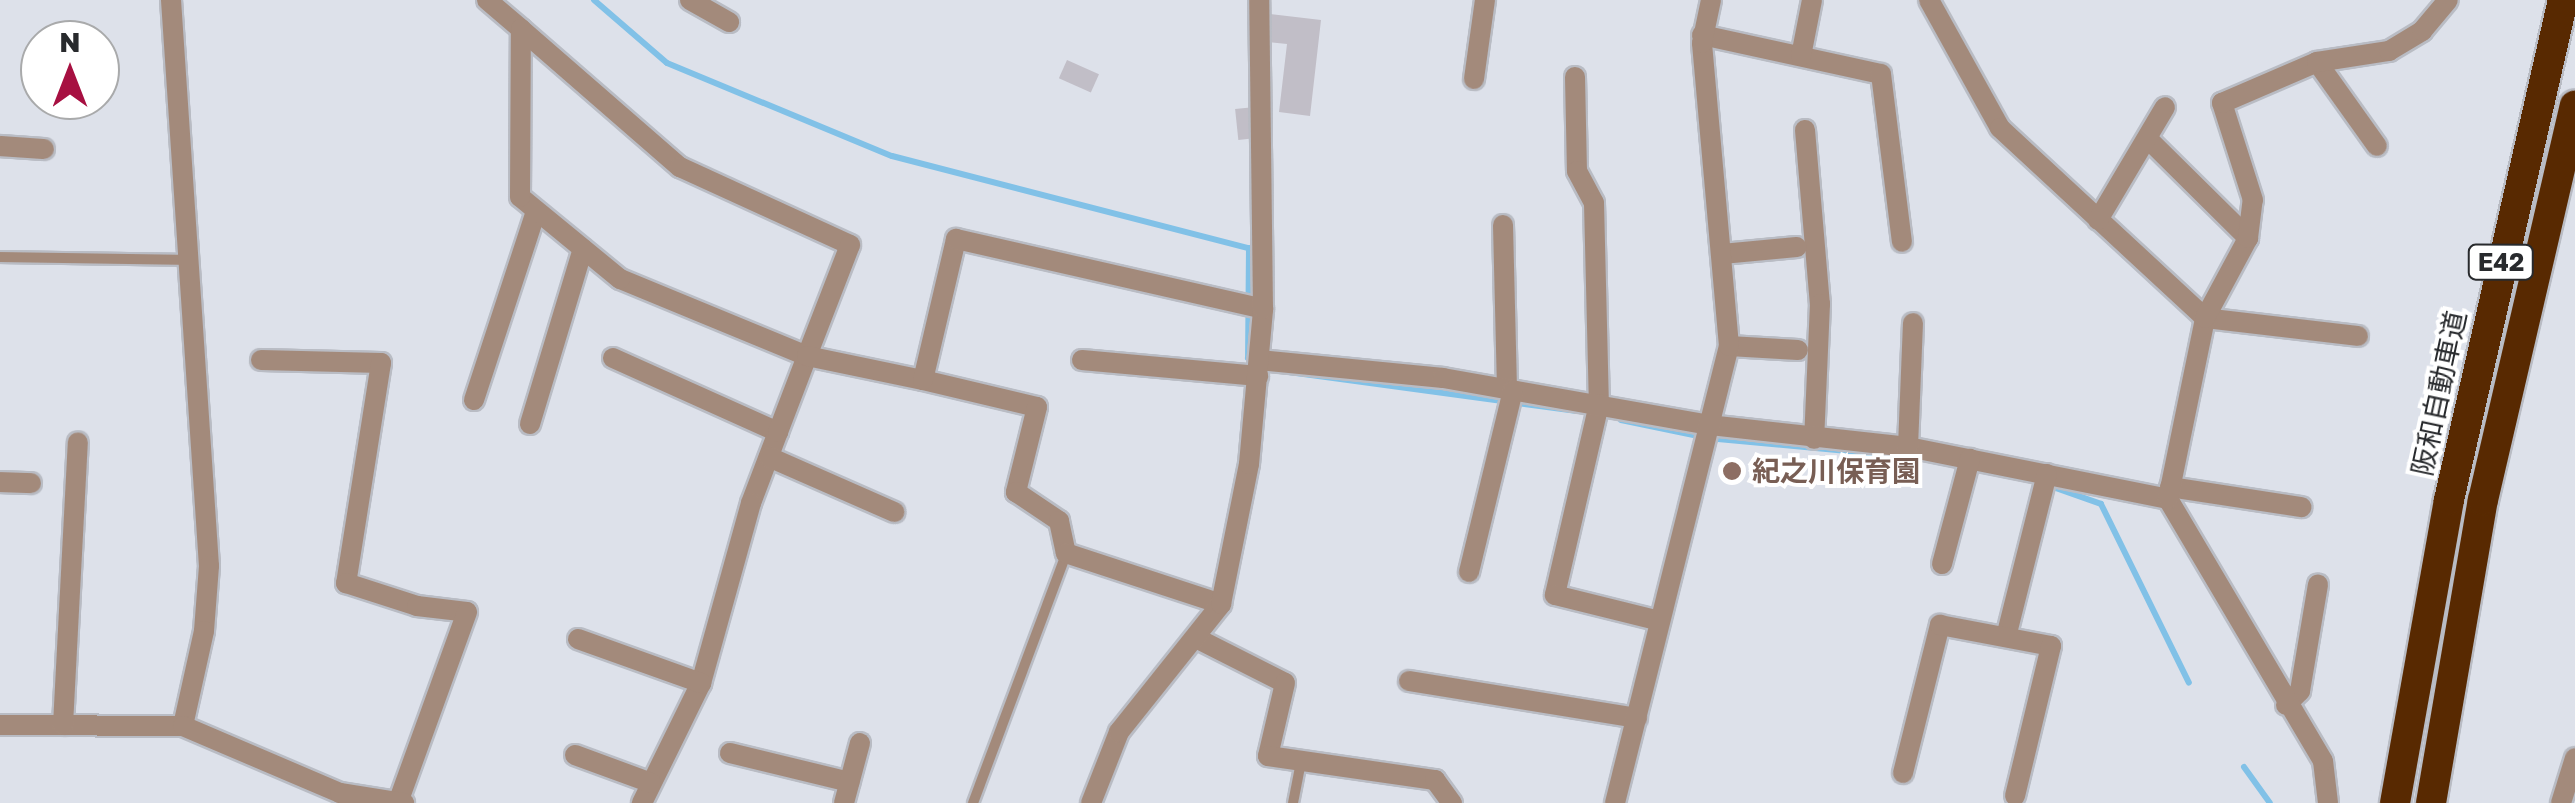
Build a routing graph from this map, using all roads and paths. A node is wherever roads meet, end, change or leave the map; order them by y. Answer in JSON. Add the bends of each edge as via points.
{"nodes":[{"id":1,"x":171,"y":0,"type":"edge"},
{"id":2,"x":488,"y":0,"type":"edge"},
{"id":3,"x":690,"y":0,"type":"edge"},
{"id":4,"x":1259,"y":0,"type":"edge"},
{"id":5,"x":1485,"y":0,"type":"edge"},
{"id":6,"x":1711,"y":0,"type":"edge"},
{"id":7,"x":1812,"y":0,"type":"edge"},
{"id":8,"x":1929,"y":0,"type":"edge"},
{"id":9,"x":2448,"y":0,"type":"edge"},
{"id":10,"x":2560,"y":13,"type":"edge"},
{"id":11,"x":729,"y":22,"type":"dead end"},
{"id":12,"x":522,"y":29,"type":"junction"},
{"id":13,"x":1702,"y":35,"type":"junction"},
{"id":14,"x":1802,"y":56,"type":"junction"},
{"id":15,"x":2317,"y":62,"type":"junction"},
{"id":16,"x":1575,"y":77,"type":"dead end"},
{"id":17,"x":1474,"y":79,"type":"dead end"},
{"id":18,"x":2575,"y":106,"type":"edge"},
{"id":19,"x":2165,"y":107,"type":"dead end"},
{"id":20,"x":1804,"y":130,"type":"dead end"},
{"id":21,"x":2148,"y":138,"type":"junction"},
{"id":22,"x":0,"y":146,"type":"edge"},
{"id":23,"x":2377,"y":146,"type":"dead end"},
{"id":24,"x":44,"y":149,"type":"dead end"},
{"id":25,"x":536,"y":211,"type":"junction"},
{"id":26,"x":2098,"y":220,"type":"junction"},
{"id":27,"x":1503,"y":225,"type":"dead end"},
{"id":28,"x":2248,"y":238,"type":"junction"},
{"id":29,"x":1902,"y":242,"type":"dead end"},
{"id":30,"x":1797,"y":246,"type":"dead end"},
{"id":31,"x":584,"y":249,"type":"junction"},
{"id":32,"x":1722,"y":254,"type":"junction"},
{"id":33,"x":0,"y":257,"type":"edge"},
{"id":34,"x":192,"y":260,"type":"junction"},
{"id":35,"x":1254,"y":307,"type":"junction"},
{"id":36,"x":2205,"y":318,"type":"junction"},
{"id":37,"x":1912,"y":323,"type":"dead end"},
{"id":38,"x":2358,"y":336,"type":"dead end"},
{"id":39,"x":1729,"y":346,"type":"junction"},
{"id":40,"x":1798,"y":350,"type":"dead end"},
{"id":41,"x":808,"y":356,"type":"junction"},
{"id":42,"x":612,"y":358,"type":"dead end"},
{"id":43,"x":261,"y":360,"type":"dead end"},
{"id":44,"x":1082,"y":360,"type":"dead end"},
{"id":45,"x":1258,"y":368,"type":"junction"},
{"id":46,"x":923,"y":380,"type":"junction"},
{"id":47,"x":1510,"y":395,"type":"junction"},
{"id":48,"x":474,"y":400,"type":"dead end"},
{"id":49,"x":1597,"y":412,"type":"junction"},
{"id":50,"x":530,"y":424,"type":"dead end"},
{"id":51,"x":1709,"y":425,"type":"junction"},
{"id":52,"x":778,"y":432,"type":"junction"},
{"id":53,"x":1814,"y":439,"type":"junction"},
{"id":54,"x":78,"y":442,"type":"dead end"},
{"id":55,"x":1908,"y":446,"type":"junction"},
{"id":56,"x":769,"y":456,"type":"junction"},
{"id":57,"x":1969,"y":465,"type":"junction"},
{"id":58,"x":2045,"y":481,"type":"junction"},
{"id":59,"x":0,"y":482,"type":"edge"},
{"id":60,"x":31,"y":483,"type":"dead end"},
{"id":61,"x":2169,"y":493,"type":"junction"},
{"id":62,"x":2301,"y":507,"type":"dead end"},
{"id":63,"x":894,"y":512,"type":"dead end"},
{"id":64,"x":1066,"y":553,"type":"junction"},
{"id":65,"x":1942,"y":564,"type":"dead end"},
{"id":66,"x":1469,"y":572,"type":"dead end"},
{"id":67,"x":2318,"y":585,"type":"dead end"},
{"id":68,"x":1221,"y":604,"type":"junction"},
{"id":69,"x":1660,"y":621,"type":"junction"},
{"id":70,"x":2006,"y":638,"type":"junction"},
{"id":71,"x":578,"y":639,"type":"dead end"},
{"id":72,"x":1198,"y":639,"type":"junction"},
{"id":73,"x":1409,"y":681,"type":"dead end"},
{"id":74,"x":701,"y":684,"type":"junction"},
{"id":75,"x":2286,"y":705,"type":"junction"},
{"id":76,"x":1637,"y":718,"type":"junction"},
{"id":77,"x":0,"y":725,"type":"edge"},
{"id":78,"x":64,"y":725,"type":"junction"},
{"id":79,"x":183,"y":726,"type":"junction"},
{"id":80,"x":860,"y":743,"type":"dead end"},
{"id":81,"x":730,"y":753,"type":"dead end"},
{"id":82,"x":575,"y":755,"type":"dead end"},
{"id":83,"x":2575,"y":758,"type":"edge"},
{"id":84,"x":1301,"y":760,"type":"junction"},
{"id":85,"x":1904,"y":773,"type":"dead end"},
{"id":86,"x":646,"y":793,"type":"edge"},
{"id":87,"x":847,"y":793,"type":"edge"},
{"id":88,"x":2015,"y":796,"type":"dead end"},
{"id":89,"x":401,"y":803,"type":"edge"},
{"id":90,"x":973,"y":803,"type":"edge"},
{"id":91,"x":1091,"y":803,"type":"edge"},
{"id":92,"x":1293,"y":803,"type":"edge"},
{"id":93,"x":1452,"y":803,"type":"edge"},
{"id":94,"x":1615,"y":803,"type":"edge"},
{"id":95,"x":2328,"y":803,"type":"edge"},
{"id":96,"x":2395,"y":803,"type":"edge"},
{"id":97,"x":2431,"y":803,"type":"edge"},
{"id":98,"x":2561,"y":803,"type":"edge"}],
"edges":[{"from":1,"to":34,"type":"street"},
{"from":2,"to":12,"type":"street"},
{"from":3,"to":11,"type":"street"},
{"from":4,"to":35,"type":"street","via":[[1267,232]]},
{"from":5,"to":17,"type":"street"},
{"from":6,"to":13,"type":"street"},
{"from":7,"to":14,"type":"street"},
{"from":8,"to":26,"type":"street","via":[[2000,128]]},
{"from":9,"to":15,"type":"street","via":[[2422,31],[2389,51]]},
{"from":10,"to":96,"type":"highway","name":"阪和自動車道","number":"E42","via":[[2449,500]]},
{"from":12,"to":25,"type":"street","via":[[520,197]]},
{"from":12,"to":41,"type":"street","via":[[680,167],[850,245]]},
{"from":13,"to":14,"type":"street"},
{"from":13,"to":32,"type":"street"},
{"from":14,"to":29,"type":"street","via":[[1881,74]]},
{"from":15,"to":23,"type":"street"},
{"from":15,"to":28,"type":"street","via":[[2222,103],[2253,200]]},
{"from":16,"to":49,"type":"street","via":[[1577,171],[1594,203]]},
{"from":18,"to":97,"type":"highway","number":"E42","via":[[2483,500]]},
{"from":19,"to":21,"type":"street"},
{"from":20,"to":53,"type":"street","via":[[1820,304]]},
{"from":21,"to":26,"type":"street"},
{"from":21,"to":28,"type":"street"},
{"from":22,"to":24,"type":"street"},
{"from":25,"to":31,"type":"street"},
{"from":25,"to":48,"type":"street"},
{"from":26,"to":36,"type":"street"},
{"from":27,"to":47,"type":"street"},
{"from":28,"to":36,"type":"street"},
{"from":30,"to":32,"type":"street"},
{"from":31,"to":41,"type":"street","via":[[620,279]]},
{"from":31,"to":50,"type":"street"},
{"from":32,"to":39,"type":"street"},
{"from":33,"to":34,"type":"lane"},
{"from":34,"to":79,"type":"street","via":[[209,566],[204,631]]},
{"from":35,"to":45,"type":"street"},
{"from":35,"to":46,"type":"street","via":[[956,239]]},
{"from":36,"to":38,"type":"street"},
{"from":36,"to":61,"type":"street"},
{"from":37,"to":55,"type":"street"},
{"from":39,"to":40,"type":"street"},
{"from":39,"to":51,"type":"street"},
{"from":41,"to":46,"type":"street"},
{"from":41,"to":52,"type":"street"},
{"from":42,"to":52,"type":"street"},
{"from":43,"to":89,"type":"street","via":[[381,363],[346,583],[417,606],[467,612]]},
{"from":44,"to":45,"type":"street"},
{"from":45,"to":47,"type":"street"},
{"from":45,"to":68,"type":"street","via":[[1249,464]]},
{"from":46,"to":64,"type":"street","via":[[1037,407],[1016,492],[1059,520]]},
{"from":47,"to":49,"type":"street"},
{"from":47,"to":66,"type":"street"},
{"from":49,"to":51,"type":"street"},
{"from":49,"to":69,"type":"street","via":[[1555,595]]},
{"from":51,"to":53,"type":"street"},
{"from":51,"to":69,"type":"street"},
{"from":52,"to":56,"type":"street"},
{"from":53,"to":55,"type":"street"},
{"from":54,"to":78,"type":"street"},
{"from":55,"to":57,"type":"street"},
{"from":56,"to":63,"type":"street"},
{"from":56,"to":74,"type":"street"},
{"from":57,"to":58,"type":"street"},
{"from":57,"to":65,"type":"street"},
{"from":58,"to":61,"type":"street"},
{"from":58,"to":70,"type":"street"},
{"from":59,"to":60,"type":"street"},
{"from":61,"to":62,"type":"street"},
{"from":61,"to":75,"type":"street"},
{"from":64,"to":68,"type":"street"},
{"from":64,"to":90,"type":"lane"},
{"from":67,"to":75,"type":"street","via":[[2300,690]]},
{"from":68,"to":72,"type":"street"},
{"from":69,"to":76,"type":"street"},
{"from":70,"to":85,"type":"street","via":[[1940,625]]},
{"from":70,"to":88,"type":"street","via":[[2051,646]]},
{"from":71,"to":74,"type":"street"},
{"from":72,"to":84,"type":"street","via":[[1286,683],[1268,756]]},
{"from":72,"to":91,"type":"street","via":[[1119,732]]},
{"from":73,"to":76,"type":"street"},
{"from":74,"to":86,"type":"street"},
{"from":75,"to":95,"type":"street","via":[[2323,761]]},
{"from":76,"to":94,"type":"street"},
{"from":77,"to":78,"type":"street"},
{"from":78,"to":79,"type":"street"},
{"from":79,"to":89,"type":"street","via":[[340,793]]},
{"from":80,"to":87,"type":"street"},
{"from":81,"to":87,"type":"street"},
{"from":82,"to":86,"type":"street"},
{"from":83,"to":98,"type":"street"},
{"from":84,"to":92,"type":"lane"},
{"from":84,"to":93,"type":"street","via":[[1435,780]]}]}
